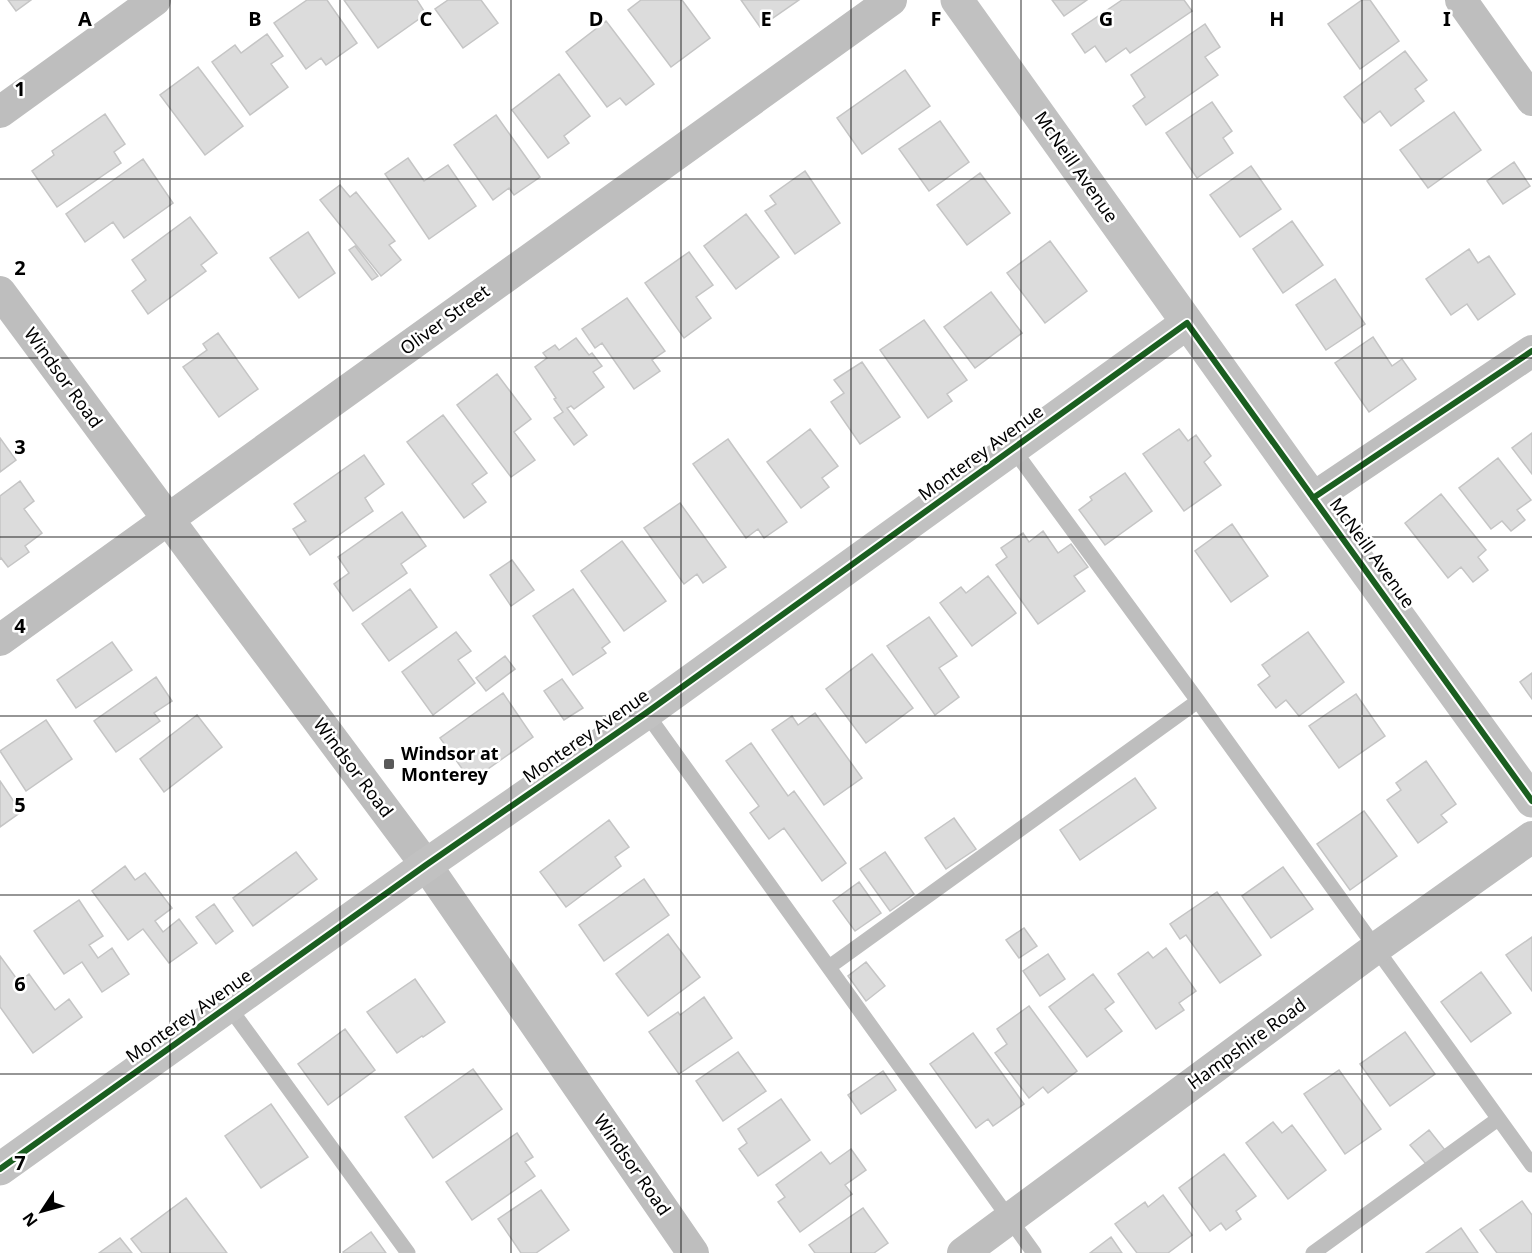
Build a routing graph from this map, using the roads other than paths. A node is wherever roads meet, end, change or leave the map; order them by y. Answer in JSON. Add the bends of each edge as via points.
{"nodes":[{"id":1,"x":155,"y":0,"type":"edge"},
{"id":2,"x":891,"y":0,"type":"edge"},
{"id":3,"x":957,"y":0,"type":"edge"},
{"id":4,"x":1461,"y":0,"type":"edge"},
{"id":5,"x":1532,"y":100,"type":"edge"},
{"id":6,"x":0,"y":112,"type":"edge"},
{"id":7,"x":0,"y":292,"type":"edge"},
{"id":8,"x":1187,"y":323,"type":"junction"},
{"id":9,"x":1532,"y":351,"type":"edge"},
{"id":10,"x":1013,"y":449,"type":"junction"},
{"id":11,"x":1313,"y":498,"type":"junction"},
{"id":12,"x":167,"y":519,"type":"junction"},
{"id":13,"x":0,"y":640,"type":"edge"},
{"id":14,"x":1198,"y":701,"type":"junction"},
{"id":15,"x":646,"y":712,"type":"junction"},
{"id":16,"x":1532,"y":801,"type":"edge"},
{"id":17,"x":1532,"y":837,"type":"edge"},
{"id":18,"x":426,"y":866,"type":"junction"},
{"id":19,"x":1376,"y":948,"type":"junction"},
{"id":20,"x":829,"y":967,"type":"junction"},
{"id":21,"x":229,"y":1007,"type":"junction"},
{"id":22,"x":1498,"y":1119,"type":"junction"},
{"id":23,"x":1532,"y":1165,"type":"edge"},
{"id":24,"x":0,"y":1169,"type":"edge"},
{"id":25,"x":1010,"y":1219,"type":"junction"},
{"id":26,"x":408,"y":1253,"type":"edge"},
{"id":27,"x":693,"y":1253,"type":"edge"},
{"id":28,"x":963,"y":1253,"type":"edge"},
{"id":29,"x":1034,"y":1253,"type":"edge"},
{"id":30,"x":1313,"y":1253,"type":"edge"}],
"edges":[{"from":1,"to":6,"type":"street"},
{"from":2,"to":12,"type":"street","name":"Oliver Street"},
{"from":3,"to":8,"type":"street","name":"McNeill Avenue"},
{"from":4,"to":5,"type":"street"},
{"from":7,"to":12,"type":"street","name":"Windsor Road"},
{"from":8,"to":10,"type":"street","name":"Monterey Avenue"},
{"from":8,"to":11,"type":"street","name":"McNeill Avenue"},
{"from":9,"to":11,"type":"street"},
{"from":10,"to":14,"type":"lane"},
{"from":10,"to":15,"type":"street","name":"Monterey Avenue"},
{"from":11,"to":16,"type":"street","name":"McNeill Avenue"},
{"from":12,"to":13,"type":"street","name":"Oliver Street"},
{"from":12,"to":18,"type":"street","name":"Windsor Road"},
{"from":14,"to":19,"type":"lane"},
{"from":14,"to":20,"type":"lane"},
{"from":15,"to":18,"type":"street","name":"Monterey Avenue"},
{"from":15,"to":20,"type":"lane"},
{"from":17,"to":19,"type":"street","name":"Hampshire Road"},
{"from":18,"to":21,"type":"street","name":"Monterey Avenue"},
{"from":18,"to":27,"type":"street","name":"Windsor Road"},
{"from":19,"to":22,"type":"lane"},
{"from":19,"to":25,"type":"street","name":"Hampshire Road"},
{"from":20,"to":25,"type":"lane"},
{"from":21,"to":24,"type":"street","name":"Monterey Avenue"},
{"from":21,"to":26,"type":"lane"},
{"from":22,"to":23,"type":"lane"},
{"from":22,"to":30,"type":"lane"},
{"from":25,"to":28,"type":"street","name":"Hampshire Road"},
{"from":25,"to":29,"type":"lane"}]}
